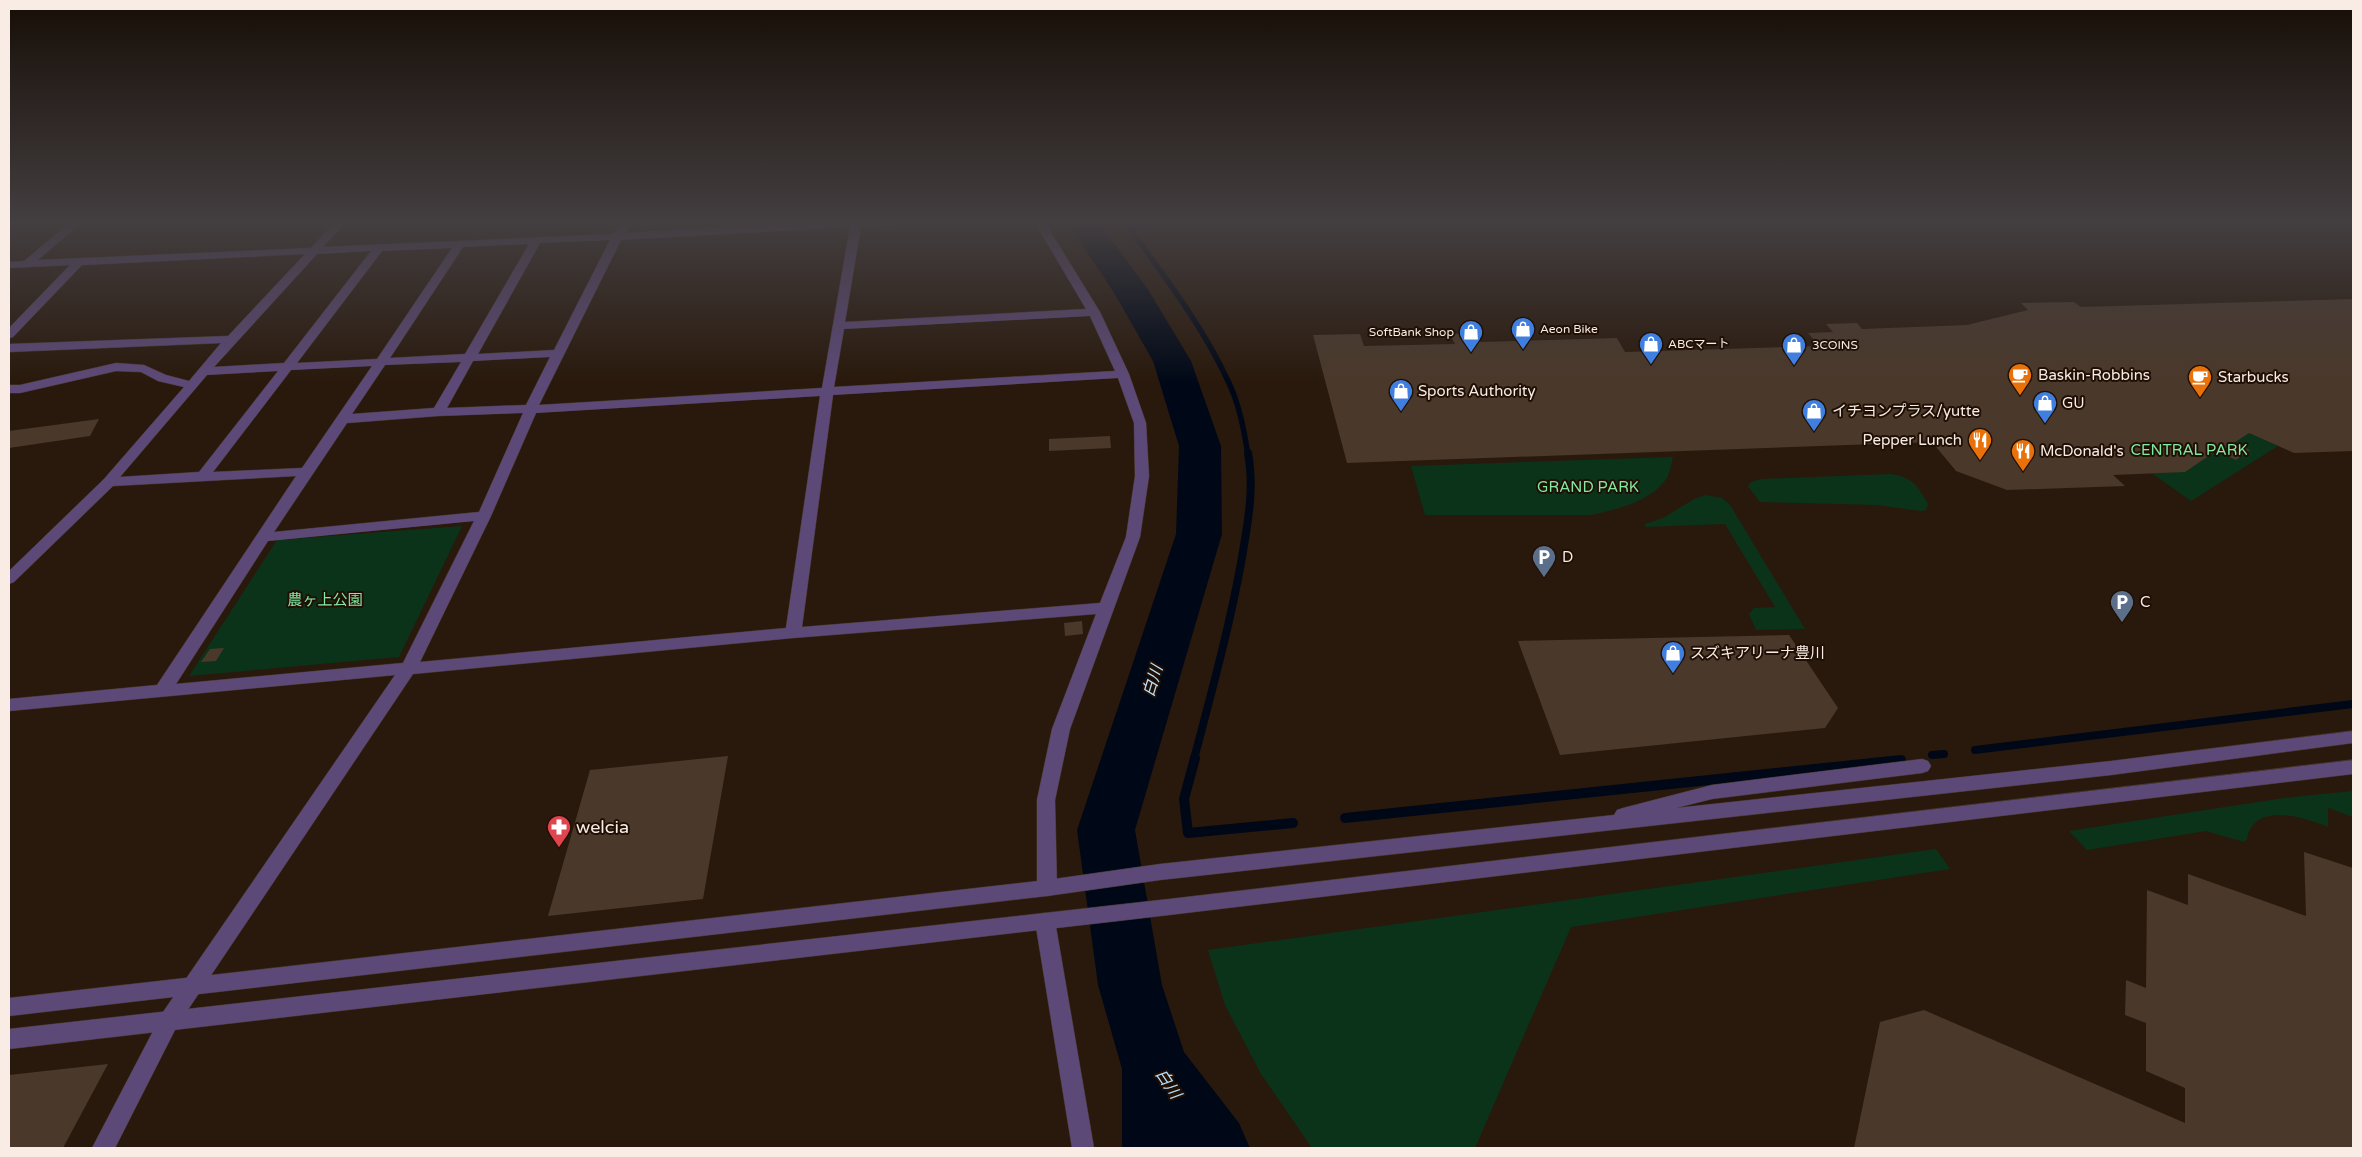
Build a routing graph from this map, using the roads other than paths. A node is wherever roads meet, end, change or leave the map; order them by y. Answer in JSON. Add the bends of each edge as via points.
{"nodes":[{"id":1,"x":67,"y":275,"type":"edge"},
{"id":2,"x":291,"y":275,"type":"edge"},
{"id":3,"x":358,"y":275,"type":"edge"},
{"id":4,"x":439,"y":275,"type":"edge"},
{"id":5,"x":517,"y":275,"type":"edge"},
{"id":6,"x":597,"y":275,"type":"edge"},
{"id":7,"x":848,"y":275,"type":"edge"},
{"id":8,"x":1071,"y":275,"type":"edge"},
{"id":9,"x":1094,"y":312,"type":"junction"},
{"id":10,"x":840,"y":326,"type":"junction"},
{"id":11,"x":9,"y":335,"type":"edge"},
{"id":12,"x":231,"y":339,"type":"junction"},
{"id":13,"x":9,"y":348,"type":"edge"},
{"id":14,"x":559,"y":353,"type":"junction"},
{"id":15,"x":470,"y":358,"type":"junction"},
{"id":16,"x":380,"y":363,"type":"junction"},
{"id":17,"x":288,"y":366,"type":"junction"},
{"id":18,"x":205,"y":371,"type":"junction"},
{"id":19,"x":1123,"y":374,"type":"junction"},
{"id":20,"x":192,"y":385,"type":"junction"},
{"id":21,"x":9,"y":389,"type":"edge"},
{"id":22,"x":829,"y":391,"type":"junction"},
{"id":23,"x":531,"y":409,"type":"junction"},
{"id":24,"x":438,"y":412,"type":"junction"},
{"id":25,"x":343,"y":419,"type":"junction"},
{"id":26,"x":306,"y":472,"type":"junction"},
{"id":27,"x":203,"y":476,"type":"junction"},
{"id":28,"x":109,"y":482,"type":"junction"},
{"id":29,"x":484,"y":516,"type":"junction"},
{"id":30,"x":266,"y":537,"type":"junction"},
{"id":31,"x":9,"y":579,"type":"edge"},
{"id":32,"x":1107,"y":608,"type":"junction"},
{"id":33,"x":793,"y":633,"type":"junction"},
{"id":34,"x":408,"y":669,"type":"junction"},
{"id":35,"x":163,"y":690,"type":"junction"},
{"id":36,"x":9,"y":705,"type":"edge"},
{"id":37,"x":2353,"y":737,"type":"edge"},
{"id":38,"x":1922,"y":766,"type":"dead end"},
{"id":39,"x":2353,"y":767,"type":"edge"},
{"id":40,"x":1573,"y":828,"type":"junction"},
{"id":41,"x":1048,"y":888,"type":"junction"},
{"id":42,"x":1046,"y":921,"type":"junction"},
{"id":43,"x":193,"y":986,"type":"junction"},
{"id":44,"x":9,"y":1007,"type":"edge"},
{"id":45,"x":170,"y":1019,"type":"junction"},
{"id":46,"x":9,"y":1039,"type":"edge"},
{"id":47,"x":103,"y":1148,"type":"edge"},
{"id":48,"x":1083,"y":1148,"type":"edge"}],
"edges":[{"from":1,"to":11,"type":"street"},
{"from":2,"to":12,"type":"street"},
{"from":3,"to":17,"type":"street"},
{"from":4,"to":16,"type":"street"},
{"from":5,"to":15,"type":"street"},
{"from":6,"to":14,"type":"street"},
{"from":7,"to":10,"type":"street"},
{"from":8,"to":9,"type":"street"},
{"from":9,"to":10,"type":"street"},
{"from":9,"to":19,"type":"street"},
{"from":10,"to":22,"type":"street"},
{"from":12,"to":13,"type":"street"},
{"from":12,"to":18,"type":"street"},
{"from":14,"to":15,"type":"street"},
{"from":14,"to":23,"type":"street"},
{"from":15,"to":16,"type":"street"},
{"from":15,"to":24,"type":"street"},
{"from":16,"to":17,"type":"street"},
{"from":16,"to":25,"type":"street"},
{"from":17,"to":18,"type":"street"},
{"from":17,"to":27,"type":"street"},
{"from":18,"to":20,"type":"street"},
{"from":19,"to":22,"type":"street"},
{"from":19,"to":32,"type":"street","via":[[1140,422],[1142,476],[1133,537]]},
{"from":20,"to":21,"type":"street","via":[[162,378],[144,369],[116,367]]},
{"from":20,"to":28,"type":"street"},
{"from":22,"to":23,"type":"street"},
{"from":22,"to":33,"type":"street"},
{"from":23,"to":24,"type":"street"},
{"from":23,"to":29,"type":"street"},
{"from":24,"to":25,"type":"street"},
{"from":25,"to":26,"type":"street"},
{"from":26,"to":27,"type":"street"},
{"from":26,"to":30,"type":"street"},
{"from":27,"to":28,"type":"street"},
{"from":28,"to":31,"type":"street"},
{"from":29,"to":30,"type":"street"},
{"from":29,"to":34,"type":"street"},
{"from":30,"to":35,"type":"street"},
{"from":32,"to":33,"type":"street"},
{"from":32,"to":41,"type":"street","via":[[1061,729],[1046,800]]},
{"from":33,"to":34,"type":"street"},
{"from":34,"to":35,"type":"street"},
{"from":34,"to":43,"type":"street"},
{"from":35,"to":36,"type":"street"},
{"from":37,"to":40,"type":"street","via":[[2111,768]]},
{"from":38,"to":40,"type":"street","via":[[1712,792]]},
{"from":39,"to":42,"type":"street"},
{"from":40,"to":41,"type":"street","via":[[1160,872]]},
{"from":41,"to":43,"type":"street"},
{"from":42,"to":45,"type":"street"},
{"from":42,"to":48,"type":"street"},
{"from":43,"to":44,"type":"street"},
{"from":43,"to":45,"type":"street"},
{"from":45,"to":46,"type":"street"},
{"from":45,"to":47,"type":"street"}]}
